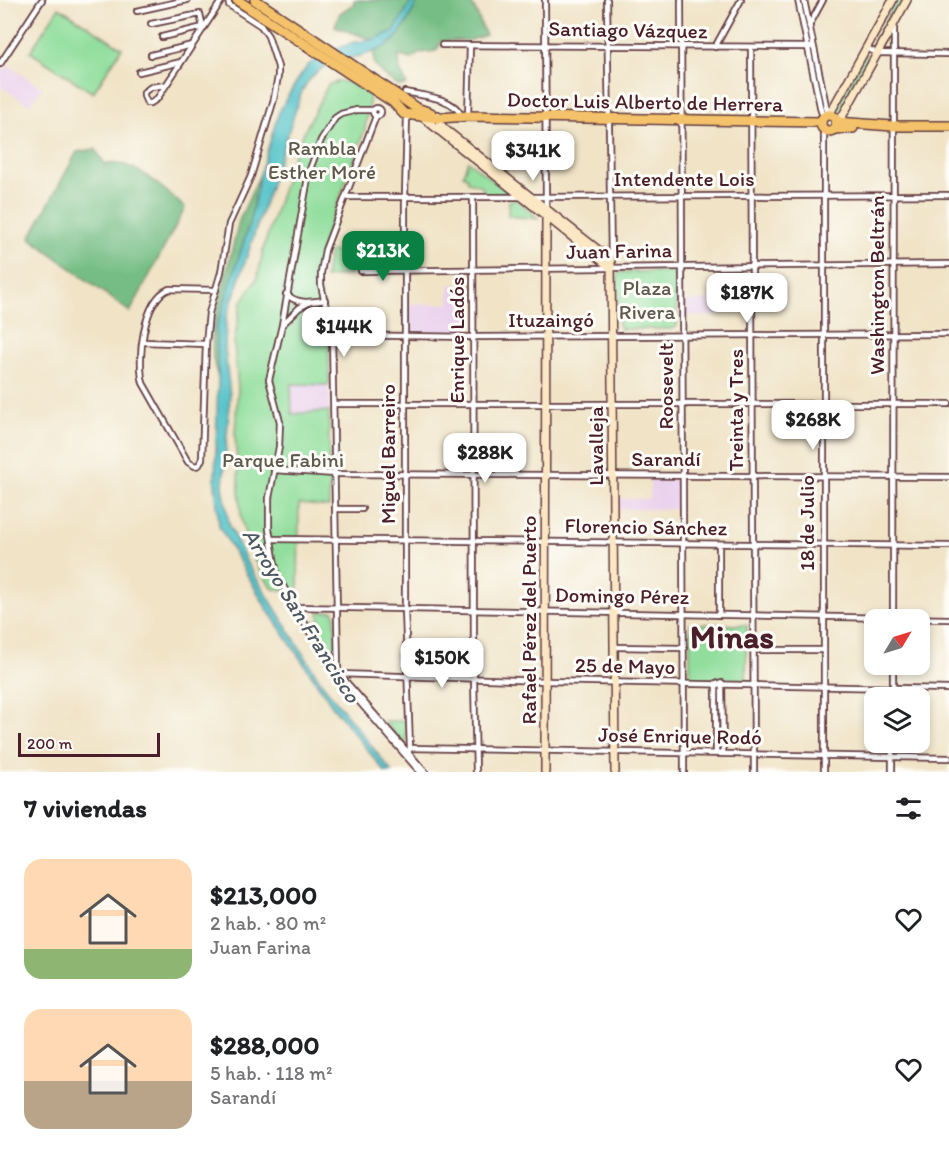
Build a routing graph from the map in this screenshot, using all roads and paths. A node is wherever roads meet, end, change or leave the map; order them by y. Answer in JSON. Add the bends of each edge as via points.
{"nodes":[{"id":1,"x":42,"y":0,"type":"edge"},
{"id":2,"x":187,"y":0,"type":"edge"},
{"id":3,"x":222,"y":0,"type":"edge"},
{"id":4,"x":228,"y":0,"type":"edge"},
{"id":5,"x":237,"y":0,"type":"edge"},
{"id":6,"x":545,"y":0,"type":"edge"},
{"id":7,"x":607,"y":0,"type":"edge"},
{"id":8,"x":681,"y":0,"type":"edge"},
{"id":9,"x":741,"y":0,"type":"edge"},
{"id":10,"x":798,"y":0,"type":"edge"},
{"id":11,"x":804,"y":0,"type":"edge"},
{"id":12,"x":823,"y":0,"type":"edge"},
{"id":13,"x":893,"y":0,"type":"edge"},
{"id":14,"x":907,"y":0,"type":"edge"},
{"id":15,"x":259,"y":4,"type":"edge"},
{"id":16,"x":137,"y":10,"type":"dead end"},
{"id":17,"x":894,"y":22,"type":"junction"},
{"id":18,"x":151,"y":24,"type":"dead end"},
{"id":19,"x":204,"y":27,"type":"junction"},
{"id":20,"x":806,"y":27,"type":"junction"},
{"id":21,"x":162,"y":37,"type":"dead end"},
{"id":22,"x":193,"y":44,"type":"junction"},
{"id":23,"x":442,"y":45,"type":"dead end"},
{"id":24,"x":470,"y":45,"type":"junction"},
{"id":25,"x":545,"y":46,"type":"junction"},
{"id":26,"x":608,"y":46,"type":"junction"},
{"id":27,"x":682,"y":46,"type":"junction"},
{"id":28,"x":715,"y":47,"type":"junction"},
{"id":29,"x":751,"y":48,"type":"junction"},
{"id":30,"x":811,"y":48,"type":"junction"},
{"id":31,"x":866,"y":48,"type":"junction"},
{"id":32,"x":877,"y":53,"type":"junction"},
{"id":33,"x":894,"y":53,"type":"junction"},
{"id":34,"x":949,"y":54,"type":"edge"},
{"id":35,"x":151,"y":55,"type":"dead end"},
{"id":36,"x":181,"y":62,"type":"junction"},
{"id":37,"x":0,"y":64,"type":"edge"},
{"id":38,"x":139,"y":72,"type":"dead end"},
{"id":39,"x":166,"y":85,"type":"junction"},
{"id":40,"x":406,"y":106,"type":"junction"},
{"id":41,"x":421,"y":116,"type":"junction"},
{"id":42,"x":439,"y":116,"type":"junction"},
{"id":43,"x":465,"y":116,"type":"junction"},
{"id":44,"x":545,"y":118,"type":"junction"},
{"id":45,"x":609,"y":119,"type":"junction"},
{"id":46,"x":682,"y":120,"type":"junction"},
{"id":47,"x":752,"y":121,"type":"junction"},
{"id":48,"x":829,"y":121,"type":"junction"},
{"id":49,"x":893,"y":126,"type":"junction"},
{"id":50,"x":949,"y":126,"type":"edge"},
{"id":51,"x":457,"y":142,"type":"junction"},
{"id":52,"x":610,"y":195,"type":"junction"},
{"id":53,"x":683,"y":195,"type":"junction"},
{"id":54,"x":824,"y":195,"type":"junction"},
{"id":55,"x":949,"y":195,"type":"edge"},
{"id":56,"x":346,"y":196,"type":"junction"},
{"id":57,"x":405,"y":196,"type":"junction"},
{"id":58,"x":473,"y":196,"type":"junction"},
{"id":59,"x":522,"y":196,"type":"junction"},
{"id":60,"x":531,"y":196,"type":"junction"},
{"id":61,"x":545,"y":196,"type":"junction"},
{"id":62,"x":752,"y":196,"type":"junction"},
{"id":63,"x":894,"y":196,"type":"junction"},
{"id":64,"x":546,"y":211,"type":"junction"},
{"id":65,"x":611,"y":264,"type":"junction"},
{"id":66,"x":893,"y":264,"type":"junction"},
{"id":67,"x":949,"y":264,"type":"edge"},
{"id":68,"x":824,"y":265,"type":"junction"},
{"id":69,"x":752,"y":266,"type":"junction"},
{"id":70,"x":681,"y":267,"type":"junction"},
{"id":71,"x":473,"y":269,"type":"junction"},
{"id":72,"x":546,"y":269,"type":"junction"},
{"id":73,"x":361,"y":270,"type":"dead end"},
{"id":74,"x":405,"y":270,"type":"junction"},
{"id":75,"x":216,"y":290,"type":"junction"},
{"id":76,"x":286,"y":294,"type":"junction"},
{"id":77,"x":325,"y":300,"type":"junction"},
{"id":78,"x":310,"y":302,"type":"junction"},
{"id":79,"x":282,"y":325,"type":"junction"},
{"id":80,"x":825,"y":333,"type":"junction"},
{"id":81,"x":894,"y":334,"type":"junction"},
{"id":82,"x":949,"y":334,"type":"edge"},
{"id":83,"x":332,"y":335,"type":"junction"},
{"id":84,"x":683,"y":335,"type":"junction"},
{"id":85,"x":753,"y":335,"type":"junction"},
{"id":86,"x":545,"y":336,"type":"junction"},
{"id":87,"x":612,"y":336,"type":"junction"},
{"id":88,"x":405,"y":337,"type":"junction"},
{"id":89,"x":474,"y":337,"type":"junction"},
{"id":90,"x":142,"y":342,"type":"junction"},
{"id":91,"x":206,"y":344,"type":"junction"},
{"id":92,"x":335,"y":404,"type":"junction"},
{"id":93,"x":474,"y":404,"type":"junction"},
{"id":94,"x":545,"y":404,"type":"junction"},
{"id":95,"x":612,"y":404,"type":"junction"},
{"id":96,"x":682,"y":404,"type":"junction"},
{"id":97,"x":752,"y":404,"type":"junction"},
{"id":98,"x":824,"y":404,"type":"junction"},
{"id":99,"x":893,"y":404,"type":"junction"},
{"id":100,"x":949,"y":404,"type":"edge"},
{"id":101,"x":405,"y":405,"type":"junction"},
{"id":102,"x":274,"y":470,"type":"junction"},
{"id":103,"x":336,"y":474,"type":"junction"},
{"id":104,"x":405,"y":474,"type":"junction"},
{"id":105,"x":474,"y":475,"type":"junction"},
{"id":106,"x":546,"y":475,"type":"junction"},
{"id":107,"x":613,"y":476,"type":"junction"},
{"id":108,"x":683,"y":476,"type":"junction"},
{"id":109,"x":753,"y":476,"type":"junction"},
{"id":110,"x":824,"y":477,"type":"junction"},
{"id":111,"x":893,"y":477,"type":"junction"},
{"id":112,"x":949,"y":477,"type":"edge"},
{"id":113,"x":336,"y":509,"type":"junction"},
{"id":114,"x":362,"y":509,"type":"dead end"},
{"id":115,"x":271,"y":539,"type":"junction"},
{"id":116,"x":336,"y":540,"type":"junction"},
{"id":117,"x":405,"y":541,"type":"junction"},
{"id":118,"x":474,"y":542,"type":"junction"},
{"id":119,"x":545,"y":542,"type":"junction"},
{"id":120,"x":614,"y":543,"type":"junction"},
{"id":121,"x":683,"y":544,"type":"junction"},
{"id":122,"x":719,"y":544,"type":"junction"},
{"id":123,"x":753,"y":544,"type":"junction"},
{"id":124,"x":824,"y":545,"type":"junction"},
{"id":125,"x":892,"y":546,"type":"junction"},
{"id":126,"x":949,"y":546,"type":"edge"},
{"id":127,"x":294,"y":607,"type":"junction"},
{"id":128,"x":337,"y":608,"type":"junction"},
{"id":129,"x":405,"y":609,"type":"junction"},
{"id":130,"x":893,"y":609,"type":"edge"},
{"id":131,"x":474,"y":610,"type":"junction"},
{"id":132,"x":546,"y":611,"type":"junction"},
{"id":133,"x":614,"y":613,"type":"junction"},
{"id":134,"x":683,"y":614,"type":"junction"},
{"id":135,"x":719,"y":615,"type":"junction"},
{"id":136,"x":753,"y":616,"type":"junction"},
{"id":137,"x":824,"y":617,"type":"junction"},
{"id":138,"x":864,"y":618,"type":"edge"},
{"id":139,"x":930,"y":619,"type":"edge"},
{"id":140,"x":949,"y":619,"type":"edge"},
{"id":141,"x":614,"y":647,"type":"junction"},
{"id":142,"x":684,"y":648,"type":"junction"},
{"id":143,"x":753,"y":650,"type":"junction"},
{"id":144,"x":824,"y":650,"type":"junction"},
{"id":145,"x":338,"y":676,"type":"junction"},
{"id":146,"x":407,"y":677,"type":"junction"},
{"id":147,"x":474,"y":679,"type":"junction"},
{"id":148,"x":546,"y":681,"type":"junction"},
{"id":149,"x":615,"y":682,"type":"junction"},
{"id":150,"x":684,"y":683,"type":"junction"},
{"id":151,"x":719,"y":683,"type":"junction"},
{"id":152,"x":753,"y":685,"type":"junction"},
{"id":153,"x":825,"y":686,"type":"junction"},
{"id":154,"x":864,"y":687,"type":"edge"},
{"id":155,"x":930,"y":689,"type":"edge"},
{"id":156,"x":949,"y":689,"type":"edge"},
{"id":157,"x":476,"y":749,"type":"junction"},
{"id":158,"x":545,"y":750,"type":"junction"},
{"id":159,"x":408,"y":752,"type":"junction"},
{"id":160,"x":615,"y":752,"type":"junction"},
{"id":161,"x":684,"y":753,"type":"junction"},
{"id":162,"x":716,"y":753,"type":"junction"},
{"id":163,"x":723,"y":753,"type":"junction"},
{"id":164,"x":892,"y":753,"type":"edge"},
{"id":165,"x":754,"y":754,"type":"junction"},
{"id":166,"x":824,"y":755,"type":"junction"},
{"id":167,"x":892,"y":757,"type":"junction"},
{"id":168,"x":949,"y":758,"type":"edge"},
{"id":169,"x":420,"y":772,"type":"edge"},
{"id":170,"x":425,"y":772,"type":"edge"},
{"id":171,"x":476,"y":772,"type":"edge"},
{"id":172,"x":546,"y":772,"type":"edge"},
{"id":173,"x":615,"y":772,"type":"edge"},
{"id":174,"x":684,"y":772,"type":"edge"},
{"id":175,"x":754,"y":772,"type":"edge"},
{"id":176,"x":824,"y":772,"type":"edge"},
{"id":177,"x":892,"y":772,"type":"edge"}],
"edges":[{"from":1,"to":37,"type":"street"},
{"from":2,"to":16,"type":"street"},
{"from":3,"to":19,"type":"street"},
{"from":4,"to":75,"type":"street","via":[[229,5],[261,26],[268,36],[278,76],[251,176],[229,224]]},
{"from":5,"to":15,"type":"highway"},
{"from":6,"to":25,"type":"street","name":"Rafael Pérez del Puerto"},
{"from":7,"to":26,"type":"street","name":"Lavalleja"},
{"from":8,"to":27,"type":"street","name":"Roosevelt"},
{"from":9,"to":28,"type":"street"},
{"from":10,"to":20,"type":"street"},
{"from":11,"to":20,"type":"street"},
{"from":12,"to":20,"type":"street"},
{"from":13,"to":31,"type":"main road"},
{"from":14,"to":17,"type":"main road"},
{"from":15,"to":40,"type":"highway"},
{"from":17,"to":32,"type":"main road"},
{"from":17,"to":33,"type":"street","name":"Washington Beltrán"},
{"from":18,"to":19,"type":"street","via":[[200,14]]},
{"from":19,"to":21,"type":"street"},
{"from":19,"to":22,"type":"street"},
{"from":20,"to":30,"type":"street","name":"18 de Julio"},
{"from":22,"to":35,"type":"street"},
{"from":22,"to":36,"type":"street"},
{"from":23,"to":24,"type":"street","name":"Santiago Vázquez"},
{"from":24,"to":25,"type":"street","name":"Santiago Vázquez"},
{"from":24,"to":43,"type":"street"},
{"from":25,"to":26,"type":"street","name":"Santiago Vázquez"},
{"from":25,"to":44,"type":"street","name":"Rafael Pérez del Puerto"},
{"from":26,"to":27,"type":"street","name":"Santiago Vázquez"},
{"from":26,"to":45,"type":"street","name":"Lavalleja"},
{"from":27,"to":28,"type":"street","name":"Santiago Vázquez"},
{"from":27,"to":46,"type":"street","name":"Roosevelt"},
{"from":28,"to":29,"type":"street","name":"Santiago Vázquez"},
{"from":29,"to":30,"type":"street","name":"Santiago Vázquez"},
{"from":29,"to":47,"type":"street","name":"Treinta y Tres"},
{"from":30,"to":48,"type":"street","name":"18 de Julio"},
{"from":31,"to":32,"type":"street"},
{"from":31,"to":48,"type":"main road"},
{"from":32,"to":33,"type":"street"},
{"from":32,"to":48,"type":"main road","via":[[843,115]]},
{"from":33,"to":34,"type":"street"},
{"from":33,"to":49,"type":"street","name":"Washington Beltrán"},
{"from":36,"to":38,"type":"street"},
{"from":36,"to":39,"type":"street"},
{"from":39,"to":39,"type":"street","via":[[154,102],[147,103],[144,92]]},
{"from":40,"to":41,"type":"highway","name":"Doctor Luis Alberto de Herrera"},
{"from":40,"to":42,"type":"highway","name":"Doctor Luis Alberto de Herrera"},
{"from":40,"to":43,"type":"street","name":"Doctor Luis Alberto de Herrera","via":[[447,103]]},
{"from":40,"to":57,"type":"street","name":"Miguel Barreiro"},
{"from":41,"to":42,"type":"highway","name":"Doctor Luis Alberto de Herrera"},
{"from":41,"to":51,"type":"main road"},
{"from":42,"to":43,"type":"highway","name":"Doctor Luis Alberto de Herrera"},
{"from":42,"to":51,"type":"main road"},
{"from":43,"to":44,"type":"highway","name":"Doctor Luis Alberto de Herrera"},
{"from":44,"to":45,"type":"highway","name":"Doctor Luis Alberto de Herrera"},
{"from":44,"to":61,"type":"street","name":"Rafael Pérez del Puerto"},
{"from":45,"to":46,"type":"highway","name":"Doctor Luis Alberto de Herrera"},
{"from":45,"to":52,"type":"street","name":"Lavalleja"},
{"from":46,"to":47,"type":"highway","name":"Doctor Luis Alberto de Herrera"},
{"from":46,"to":53,"type":"street","name":"Roosevelt"},
{"from":47,"to":48,"type":"highway","name":"Doctor Luis Alberto de Herrera"},
{"from":47,"to":62,"type":"street","name":"Treinta y Tres"},
{"from":48,"to":49,"type":"highway","name":"Doctor Luis Alberto de Herrera"},
{"from":48,"to":54,"type":"street","name":"18 de Julio"},
{"from":49,"to":50,"type":"highway","name":"Doctor Luis Alberto de Herrera"},
{"from":49,"to":63,"type":"street","name":"Washington Beltrán"},
{"from":51,"to":59,"type":"main road"},
{"from":51,"to":60,"type":"main road"},
{"from":52,"to":53,"type":"street","name":"Intendente Lois"},
{"from":52,"to":61,"type":"street","name":"Intendente Lois"},
{"from":52,"to":65,"type":"street","name":"Lavalleja"},
{"from":53,"to":62,"type":"street","name":"Intendente Lois"},
{"from":53,"to":70,"type":"street","name":"Roosevelt"},
{"from":54,"to":62,"type":"street","name":"Intendente Lois"},
{"from":54,"to":63,"type":"street","name":"Intendente Lois"},
{"from":54,"to":68,"type":"street","name":"18 de Julio"},
{"from":55,"to":63,"type":"street","name":"Intendente Lois"},
{"from":56,"to":57,"type":"street","name":"Intendente Lois"},
{"from":56,"to":76,"type":"street","via":[[375,113],[357,110],[341,114],[321,140],[309,172]]},
{"from":56,"to":77,"type":"street","via":[[325,250],[321,279]]},
{"from":57,"to":58,"type":"street","name":"Intendente Lois"},
{"from":57,"to":74,"type":"street","name":"Miguel Barreiro"},
{"from":58,"to":59,"type":"street","name":"Intendente Lois"},
{"from":58,"to":71,"type":"street","name":"Enrique Ladós"},
{"from":59,"to":60,"type":"street","name":"Intendente Lois"},
{"from":59,"to":64,"type":"main road"},
{"from":60,"to":61,"type":"street","name":"Intendente Lois"},
{"from":60,"to":64,"type":"main road"},
{"from":61,"to":64,"type":"street","name":"Rafael Pérez del Puerto"},
{"from":62,"to":69,"type":"street","name":"Treinta y Tres"},
{"from":63,"to":66,"type":"street","name":"Washington Beltrán"},
{"from":64,"to":65,"type":"main road"},
{"from":64,"to":72,"type":"main road","name":"Rafael Pérez del Puerto"},
{"from":65,"to":70,"type":"street","name":"Juan Farina"},
{"from":65,"to":72,"type":"street","name":"Juan Farina"},
{"from":65,"to":87,"type":"main road","name":"Lavalleja"},
{"from":66,"to":67,"type":"street","name":"Juan Farina"},
{"from":66,"to":68,"type":"street","name":"Juan Farina"},
{"from":66,"to":81,"type":"street","name":"Washington Beltrán"},
{"from":68,"to":69,"type":"street","name":"Juan Farina"},
{"from":68,"to":80,"type":"street","name":"18 de Julio"},
{"from":69,"to":70,"type":"street","name":"Juan Farina"},
{"from":69,"to":85,"type":"street","name":"Treinta y Tres"},
{"from":70,"to":84,"type":"street","name":"Roosevelt"},
{"from":71,"to":72,"type":"street","name":"Juan Farina"},
{"from":71,"to":74,"type":"street","name":"Juan Farina"},
{"from":71,"to":89,"type":"street","name":"Enrique Ladós"},
{"from":72,"to":86,"type":"main road","name":"Rafael Pérez del Puerto"},
{"from":73,"to":74,"type":"street","name":"Juan Farina"},
{"from":74,"to":88,"type":"street","name":"Miguel Barreiro"},
{"from":75,"to":90,"type":"street","via":[[163,291],[151,308]]},
{"from":75,"to":91,"type":"street"},
{"from":76,"to":78,"type":"street"},
{"from":76,"to":79,"type":"street"},
{"from":77,"to":78,"type":"street"},
{"from":77,"to":83,"type":"street"},
{"from":78,"to":79,"type":"street"},
{"from":79,"to":102,"type":"street","via":[[269,381],[280,422]]},
{"from":80,"to":81,"type":"street","name":"Ituzaingó"},
{"from":80,"to":85,"type":"street","name":"Ituzaingó"},
{"from":80,"to":98,"type":"street","name":"18 de Julio"},
{"from":81,"to":82,"type":"street","name":"Ituzaingó"},
{"from":81,"to":99,"type":"street","name":"Washington Beltrán"},
{"from":83,"to":88,"type":"street","name":"Ituzaingó"},
{"from":83,"to":92,"type":"street"},
{"from":84,"to":85,"type":"street","name":"Ituzaingó"},
{"from":84,"to":87,"type":"street","name":"Ituzaingó"},
{"from":84,"to":96,"type":"street","name":"Roosevelt"},
{"from":85,"to":97,"type":"street","name":"Treinta y Tres"},
{"from":86,"to":87,"type":"street","name":"Ituzaingó"},
{"from":86,"to":89,"type":"street","name":"Ituzaingó"},
{"from":86,"to":94,"type":"main road","name":"Rafael Pérez del Puerto"},
{"from":87,"to":95,"type":"main road","name":"Lavalleja"},
{"from":88,"to":89,"type":"street","name":"Ituzaingó"},
{"from":88,"to":101,"type":"street","name":"Miguel Barreiro"},
{"from":89,"to":93,"type":"street","name":"Enrique Ladós"},
{"from":90,"to":91,"type":"street"},
{"from":90,"to":91,"type":"street","via":[[143,383],[188,462],[195,466],[202,459]]},
{"from":92,"to":101,"type":"street"},
{"from":92,"to":103,"type":"street"},
{"from":93,"to":94,"type":"street"},
{"from":93,"to":101,"type":"street"},
{"from":93,"to":105,"type":"street","name":"Enrique Ladós"},
{"from":94,"to":95,"type":"street"},
{"from":94,"to":106,"type":"main road","name":"Rafael Pérez del Puerto"},
{"from":95,"to":96,"type":"street"},
{"from":95,"to":107,"type":"main road","name":"Lavalleja"},
{"from":96,"to":97,"type":"street"},
{"from":96,"to":108,"type":"street","name":"Roosevelt"},
{"from":97,"to":98,"type":"street"},
{"from":97,"to":109,"type":"street","name":"Treinta y Tres"},
{"from":98,"to":99,"type":"street"},
{"from":98,"to":110,"type":"street","name":"18 de Julio"},
{"from":99,"to":100,"type":"street"},
{"from":99,"to":111,"type":"street","name":"Washington Beltrán"},
{"from":101,"to":104,"type":"street","name":"Miguel Barreiro"},
{"from":102,"to":103,"type":"street","name":"Sarandí"},
{"from":102,"to":115,"type":"street","via":[[269,498]]},
{"from":103,"to":104,"type":"street","name":"Sarandí"},
{"from":103,"to":113,"type":"street"},
{"from":104,"to":105,"type":"street","name":"Sarandí"},
{"from":104,"to":117,"type":"street","name":"Miguel Barreiro"},
{"from":105,"to":106,"type":"street","name":"Sarandí"},
{"from":105,"to":118,"type":"street","name":"Enrique Ladós"},
{"from":106,"to":107,"type":"street","name":"Sarandí"},
{"from":106,"to":119,"type":"main road","name":"Rafael Pérez del Puerto"},
{"from":107,"to":108,"type":"street","name":"Sarandí"},
{"from":107,"to":120,"type":"main road","name":"Lavalleja"},
{"from":108,"to":109,"type":"street","name":"Sarandí"},
{"from":108,"to":121,"type":"street","name":"Roosevelt"},
{"from":109,"to":110,"type":"street","name":"Sarandí"},
{"from":109,"to":123,"type":"street","name":"Treinta y Tres"},
{"from":110,"to":111,"type":"street","name":"Sarandí"},
{"from":110,"to":124,"type":"street","name":"18 de Julio"},
{"from":111,"to":112,"type":"street","name":"Sarandí"},
{"from":111,"to":125,"type":"street","name":"Washington Beltrán"},
{"from":113,"to":114,"type":"street"},
{"from":113,"to":116,"type":"street"},
{"from":115,"to":116,"type":"street","name":"Florencio Sánchez"},
{"from":115,"to":127,"type":"street","via":[[277,576]]},
{"from":116,"to":117,"type":"street","name":"Florencio Sánchez"},
{"from":116,"to":128,"type":"street"},
{"from":117,"to":118,"type":"street","name":"Florencio Sánchez"},
{"from":117,"to":129,"type":"street","name":"Miguel Barreiro"},
{"from":118,"to":119,"type":"street","name":"Florencio Sánchez"},
{"from":118,"to":131,"type":"street","name":"Enrique Ladós"},
{"from":119,"to":120,"type":"street","name":"Florencio Sánchez"},
{"from":119,"to":132,"type":"main road","name":"Rafael Pérez del Puerto"},
{"from":120,"to":121,"type":"street","name":"Florencio Sánchez"},
{"from":120,"to":133,"type":"main road","name":"Lavalleja"},
{"from":121,"to":122,"type":"street","name":"Florencio Sánchez"},
{"from":121,"to":134,"type":"street","name":"Roosevelt"},
{"from":122,"to":123,"type":"street","name":"Florencio Sánchez"},
{"from":122,"to":135,"type":"street"},
{"from":123,"to":124,"type":"street","name":"Florencio Sánchez"},
{"from":123,"to":136,"type":"street","name":"Treinta y Tres"},
{"from":124,"to":125,"type":"street","name":"Florencio Sánchez"},
{"from":124,"to":137,"type":"street","name":"18 de Julio"},
{"from":125,"to":126,"type":"street","name":"Florencio Sánchez"},
{"from":125,"to":130,"type":"street","name":"Washington Beltrán"},
{"from":127,"to":128,"type":"street","name":"Domingo Pérez"},
{"from":127,"to":145,"type":"street"},
{"from":128,"to":129,"type":"street","name":"Domingo Pérez"},
{"from":128,"to":145,"type":"street"},
{"from":129,"to":131,"type":"street","name":"Domingo Pérez"},
{"from":129,"to":146,"type":"street","name":"Miguel Barreiro"},
{"from":131,"to":132,"type":"street","name":"Domingo Pérez"},
{"from":131,"to":147,"type":"street","name":"Enrique Ladós"},
{"from":132,"to":133,"type":"street","name":"Domingo Pérez"},
{"from":132,"to":148,"type":"main road","name":"Rafael Pérez del Puerto"},
{"from":133,"to":134,"type":"street","name":"Domingo Pérez"},
{"from":133,"to":141,"type":"main road","name":"Lavalleja"},
{"from":134,"to":135,"type":"street","name":"Domingo Pérez"},
{"from":134,"to":142,"type":"street","name":"Roosevelt"},
{"from":135,"to":136,"type":"street","name":"Domingo Pérez"},
{"from":136,"to":137,"type":"street","name":"Domingo Pérez"},
{"from":136,"to":143,"type":"street","name":"Treinta y Tres"},
{"from":137,"to":138,"type":"street","name":"Domingo Pérez"},
{"from":137,"to":144,"type":"street","name":"18 de Julio"},
{"from":139,"to":140,"type":"street","name":"Domingo Pérez"},
{"from":141,"to":142,"type":"street"},
{"from":141,"to":149,"type":"main road","name":"Lavalleja"},
{"from":142,"to":150,"type":"street","name":"Roosevelt"},
{"from":143,"to":144,"type":"street"},
{"from":143,"to":152,"type":"street","name":"Treinta y Tres"},
{"from":144,"to":153,"type":"street","name":"18 de Julio"},
{"from":145,"to":146,"type":"street","name":"25 de Mayo"},
{"from":145,"to":159,"type":"street"},
{"from":146,"to":147,"type":"street","name":"25 de Mayo"},
{"from":146,"to":159,"type":"street","name":"Miguel Barreiro"},
{"from":147,"to":148,"type":"street","name":"25 de Mayo"},
{"from":147,"to":157,"type":"street","name":"Enrique Ladós"},
{"from":148,"to":149,"type":"street","name":"25 de Mayo"},
{"from":148,"to":158,"type":"main road","name":"Rafael Pérez del Puerto"},
{"from":149,"to":150,"type":"street","name":"25 de Mayo"},
{"from":149,"to":160,"type":"main road","name":"Lavalleja"},
{"from":150,"to":151,"type":"street","name":"25 de Mayo"},
{"from":150,"to":161,"type":"street","name":"Roosevelt"},
{"from":151,"to":152,"type":"street","name":"25 de Mayo"},
{"from":151,"to":162,"type":"street"},
{"from":151,"to":163,"type":"street"},
{"from":152,"to":153,"type":"street","name":"25 de Mayo"},
{"from":152,"to":165,"type":"street","name":"Treinta y Tres"},
{"from":153,"to":154,"type":"street","name":"25 de Mayo"},
{"from":153,"to":166,"type":"street","name":"18 de Julio"},
{"from":155,"to":156,"type":"street","name":"25 de Mayo"},
{"from":157,"to":158,"type":"street","name":"José Enrique Rodó"},
{"from":157,"to":159,"type":"street","name":"José Enrique Rodó"},
{"from":157,"to":171,"type":"street","name":"Enrique Ladós"},
{"from":158,"to":160,"type":"street","name":"José Enrique Rodó"},
{"from":158,"to":172,"type":"main road","name":"Rafael Pérez del Puerto"},
{"from":159,"to":169,"type":"street"},
{"from":159,"to":170,"type":"street"},
{"from":160,"to":161,"type":"street","name":"José Enrique Rodó"},
{"from":160,"to":173,"type":"main road","name":"Lavalleja"},
{"from":161,"to":162,"type":"street","name":"José Enrique Rodó"},
{"from":161,"to":174,"type":"street","name":"Roosevelt"},
{"from":162,"to":163,"type":"street","name":"José Enrique Rodó"},
{"from":163,"to":165,"type":"street","name":"José Enrique Rodó"},
{"from":164,"to":167,"type":"street"},
{"from":165,"to":166,"type":"street","name":"José Enrique Rodó"},
{"from":165,"to":175,"type":"street","name":"Treinta y Tres"},
{"from":166,"to":167,"type":"street","name":"José Enrique Rodó"},
{"from":166,"to":176,"type":"street","name":"18 de Julio"},
{"from":167,"to":168,"type":"street","name":"José Enrique Rodó"},
{"from":167,"to":177,"type":"street"}]}
